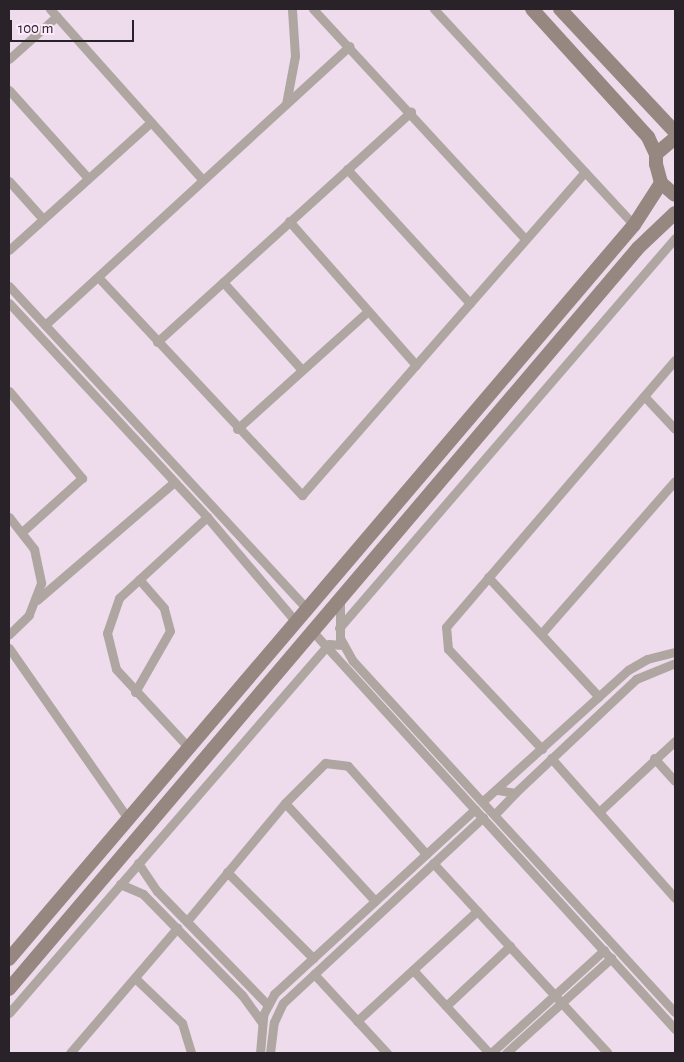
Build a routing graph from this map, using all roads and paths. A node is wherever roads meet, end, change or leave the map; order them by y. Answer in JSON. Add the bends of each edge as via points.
{"nodes":[{"id":1,"x":50,"y":9,"type":"edge"},
{"id":2,"x":292,"y":9,"type":"edge"},
{"id":3,"x":314,"y":9,"type":"edge"},
{"id":4,"x":434,"y":9,"type":"edge"},
{"id":5,"x":532,"y":9,"type":"edge"},
{"id":6,"x":560,"y":9,"type":"edge"},
{"id":7,"x":57,"y":16,"type":"junction"},
{"id":8,"x":349,"y":46,"type":"junction"},
{"id":9,"x":9,"y":59,"type":"edge"},
{"id":10,"x":9,"y":90,"type":"edge"},
{"id":11,"x":286,"y":104,"type":"junction"},
{"id":12,"x":411,"y":112,"type":"junction"},
{"id":13,"x":151,"y":122,"type":"junction"},
{"id":14,"x":675,"y":132,"type":"edge"},
{"id":15,"x":675,"y":138,"type":"edge"},
{"id":16,"x":656,"y":154,"type":"junction"},
{"id":17,"x":347,"y":169,"type":"junction"},
{"id":18,"x":584,"y":172,"type":"junction"},
{"id":19,"x":88,"y":178,"type":"junction"},
{"id":20,"x":203,"y":180,"type":"junction"},
{"id":21,"x":9,"y":182,"type":"edge"},
{"id":22,"x":661,"y":183,"type":"junction"},
{"id":23,"x":675,"y":195,"type":"edge"},
{"id":24,"x":675,"y":212,"type":"edge"},
{"id":25,"x":43,"y":218,"type":"junction"},
{"id":26,"x":289,"y":221,"type":"junction"},
{"id":27,"x":634,"y":225,"type":"junction"},
{"id":28,"x":675,"y":238,"type":"edge"},
{"id":29,"x":525,"y":239,"type":"junction"},
{"id":30,"x":9,"y":250,"type":"edge"},
{"id":31,"x":98,"y":277,"type":"junction"},
{"id":32,"x":223,"y":282,"type":"junction"},
{"id":33,"x":9,"y":286,"type":"edge"},
{"id":34,"x":9,"y":302,"type":"edge"},
{"id":35,"x":470,"y":303,"type":"junction"},
{"id":36,"x":368,"y":311,"type":"junction"},
{"id":37,"x":45,"y":324,"type":"junction"},
{"id":38,"x":157,"y":342,"type":"junction"},
{"id":39,"x":675,"y":360,"type":"edge"},
{"id":40,"x":416,"y":365,"type":"junction"},
{"id":41,"x":302,"y":370,"type":"junction"},
{"id":42,"x":9,"y":391,"type":"edge"},
{"id":43,"x":644,"y":396,"type":"junction"},
{"id":44,"x":238,"y":429,"type":"junction"},
{"id":45,"x":675,"y":429,"type":"edge"},
{"id":46,"x":675,"y":481,"type":"edge"},
{"id":47,"x":174,"y":482,"type":"junction"},
{"id":48,"x":9,"y":517,"type":"edge"},
{"id":49,"x":207,"y":517,"type":"junction"},
{"id":50,"x":22,"y":532,"type":"junction"},
{"id":51,"x":275,"y":577,"type":"junction"},
{"id":52,"x":488,"y":577,"type":"junction"},
{"id":53,"x":139,"y":579,"type":"junction"},
{"id":54,"x":266,"y":585,"type":"junction"},
{"id":55,"x":37,"y":600,"type":"junction"},
{"id":56,"x":340,"y":601,"type":"junction"},
{"id":57,"x":308,"y":610,"type":"junction"},
{"id":58,"x":297,"y":624,"type":"junction"},
{"id":59,"x":339,"y":628,"type":"junction"},
{"id":60,"x":314,"y":633,"type":"junction"},
{"id":61,"x":9,"y":634,"type":"edge"},
{"id":62,"x":541,"y":634,"type":"junction"},
{"id":63,"x":342,"y":645,"type":"junction"},
{"id":64,"x":326,"y":647,"type":"junction"},
{"id":65,"x":9,"y":648,"type":"edge"},
{"id":66,"x":675,"y":652,"type":"edge"},
{"id":67,"x":675,"y":664,"type":"edge"},
{"id":68,"x":134,"y":692,"type":"junction"},
{"id":69,"x":599,"y":696,"type":"junction"},
{"id":70,"x":675,"y":741,"type":"edge"},
{"id":71,"x":433,"y":747,"type":"junction"},
{"id":72,"x":190,"y":749,"type":"junction"},
{"id":73,"x":542,"y":749,"type":"junction"},
{"id":74,"x":424,"y":754,"type":"junction"},
{"id":75,"x":551,"y":758,"type":"junction"},
{"id":76,"x":654,"y":758,"type":"junction"},
{"id":77,"x":675,"y":781,"type":"edge"},
{"id":78,"x":498,"y":790,"type":"junction"},
{"id":79,"x":515,"y":792,"type":"junction"},
{"id":80,"x":483,"y":802,"type":"junction"},
{"id":81,"x":285,"y":803,"type":"junction"},
{"id":82,"x":475,"y":809,"type":"junction"},
{"id":83,"x":599,"y":812,"type":"junction"},
{"id":84,"x":494,"y":814,"type":"junction"},
{"id":85,"x":133,"y":815,"type":"junction"},
{"id":86,"x":483,"y":818,"type":"junction"},
{"id":87,"x":151,"y":823,"type":"junction"},
{"id":88,"x":426,"y":854,"type":"junction"},
{"id":89,"x":138,"y":863,"type":"junction"},
{"id":90,"x":433,"y":863,"type":"junction"},
{"id":91,"x":227,"y":872,"type":"junction"},
{"id":92,"x":149,"y":882,"type":"junction"},
{"id":93,"x":557,"y":882,"type":"junction"},
{"id":94,"x":120,"y":884,"type":"junction"},
{"id":95,"x":548,"y":890,"type":"junction"},
{"id":96,"x":139,"y":891,"type":"junction"},
{"id":97,"x":675,"y":898,"type":"edge"},
{"id":98,"x":375,"y":901,"type":"junction"},
{"id":99,"x":477,"y":911,"type":"junction"},
{"id":100,"x":187,"y":921,"type":"junction"},
{"id":101,"x":177,"y":928,"type":"junction"},
{"id":102,"x":510,"y":946,"type":"junction"},
{"id":103,"x":604,"y":950,"type":"junction"},
{"id":104,"x":313,"y":958,"type":"junction"},
{"id":105,"x":611,"y":958,"type":"junction"},
{"id":106,"x":9,"y":959,"type":"edge"},
{"id":107,"x":226,"y":965,"type":"junction"},
{"id":108,"x":413,"y":970,"type":"junction"},
{"id":109,"x":219,"y":971,"type":"junction"},
{"id":110,"x":314,"y":974,"type":"junction"},
{"id":111,"x":135,"y":978,"type":"junction"},
{"id":112,"x":9,"y":989,"type":"edge"},
{"id":113,"x":554,"y":995,"type":"junction"},
{"id":114,"x":562,"y":1003,"type":"junction"},
{"id":115,"x":267,"y":1004,"type":"junction"},
{"id":116,"x":446,"y":1006,"type":"junction"},
{"id":117,"x":675,"y":1012,"type":"edge"},
{"id":118,"x":9,"y":1013,"type":"edge"},
{"id":119,"x":358,"y":1021,"type":"junction"},
{"id":120,"x":262,"y":1023,"type":"junction"},
{"id":121,"x":675,"y":1029,"type":"edge"},
{"id":122,"x":75,"y":1051,"type":"edge"},
{"id":123,"x":606,"y":1052,"type":"edge"},
{"id":124,"x":190,"y":1053,"type":"edge"},
{"id":125,"x":260,"y":1053,"type":"edge"},
{"id":126,"x":270,"y":1053,"type":"edge"},
{"id":127,"x":387,"y":1053,"type":"edge"},
{"id":128,"x":490,"y":1053,"type":"edge"},
{"id":129,"x":506,"y":1053,"type":"edge"}],
"edges":[{"from":1,"to":7,"type":"street"},
{"from":2,"to":11,"type":"street","via":[[295,56]]},
{"from":3,"to":8,"type":"street"},
{"from":4,"to":18,"type":"street"},
{"from":5,"to":16,"type":"street","via":[[648,137]]},
{"from":6,"to":14,"type":"street"},
{"from":7,"to":9,"type":"street"},
{"from":7,"to":13,"type":"street"},
{"from":8,"to":11,"type":"street"},
{"from":8,"to":12,"type":"street"},
{"from":10,"to":19,"type":"street"},
{"from":11,"to":20,"type":"street"},
{"from":12,"to":17,"type":"street"},
{"from":12,"to":29,"type":"street"},
{"from":13,"to":19,"type":"street"},
{"from":13,"to":20,"type":"street"},
{"from":15,"to":16,"type":"street"},
{"from":16,"to":22,"type":"street"},
{"from":17,"to":26,"type":"street"},
{"from":17,"to":35,"type":"street"},
{"from":18,"to":27,"type":"street"},
{"from":18,"to":29,"type":"street"},
{"from":19,"to":25,"type":"street"},
{"from":20,"to":31,"type":"street"},
{"from":21,"to":25,"type":"street"},
{"from":22,"to":23,"type":"street"},
{"from":22,"to":27,"type":"street"},
{"from":24,"to":56,"type":"street","via":[[638,248]]},
{"from":25,"to":30,"type":"street"},
{"from":26,"to":32,"type":"street"},
{"from":26,"to":36,"type":"street"},
{"from":27,"to":57,"type":"street"},
{"from":28,"to":59,"type":"street"},
{"from":29,"to":35,"type":"street"},
{"from":31,"to":37,"type":"street"},
{"from":31,"to":38,"type":"street"},
{"from":32,"to":38,"type":"street"},
{"from":32,"to":41,"type":"street"},
{"from":33,"to":37,"type":"street"},
{"from":34,"to":47,"type":"street"},
{"from":35,"to":40,"type":"street"},
{"from":36,"to":40,"type":"street"},
{"from":36,"to":41,"type":"street"},
{"from":37,"to":51,"type":"street"},
{"from":38,"to":44,"type":"street"},
{"from":39,"to":43,"type":"street"},
{"from":40,"to":44,"type":"street","via":[[304,494],[296,493]]},
{"from":41,"to":44,"type":"street"},
{"from":42,"to":50,"type":"street","via":[[82,478]]},
{"from":43,"to":45,"type":"street"},
{"from":43,"to":52,"type":"street"},
{"from":46,"to":62,"type":"street"},
{"from":47,"to":49,"type":"street"},
{"from":47,"to":55,"type":"street"},
{"from":48,"to":50,"type":"street"},
{"from":49,"to":53,"type":"street"},
{"from":49,"to":54,"type":"street"},
{"from":50,"to":55,"type":"street","via":[[40,565]]},
{"from":51,"to":54,"type":"street"},
{"from":51,"to":57,"type":"street"},
{"from":52,"to":62,"type":"street"},
{"from":52,"to":73,"type":"street","via":[[446,627],[445,645]]},
{"from":53,"to":68,"type":"street","via":[[119,598],[107,633],[116,669]]},
{"from":53,"to":68,"type":"street","via":[[164,608],[170,631]]},
{"from":54,"to":58,"type":"street"},
{"from":55,"to":61,"type":"street"},
{"from":56,"to":59,"type":"street"},
{"from":56,"to":60,"type":"street"},
{"from":57,"to":58,"type":"street"},
{"from":58,"to":72,"type":"street"},
{"from":59,"to":63,"type":"street"},
{"from":60,"to":64,"type":"street"},
{"from":60,"to":87,"type":"street"},
{"from":62,"to":69,"type":"street"},
{"from":63,"to":64,"type":"street","via":[[336,642]]},
{"from":63,"to":71,"type":"street"},
{"from":64,"to":74,"type":"street"},
{"from":64,"to":89,"type":"street"},
{"from":65,"to":85,"type":"street"},
{"from":66,"to":69,"type":"street","via":[[637,664]]},
{"from":67,"to":75,"type":"street","via":[[636,679]]},
{"from":68,"to":72,"type":"street"},
{"from":69,"to":73,"type":"street"},
{"from":70,"to":76,"type":"street"},
{"from":71,"to":74,"type":"street"},
{"from":71,"to":80,"type":"street"},
{"from":72,"to":85,"type":"street"},
{"from":73,"to":78,"type":"street"},
{"from":74,"to":82,"type":"street"},
{"from":75,"to":79,"type":"street"},
{"from":75,"to":83,"type":"street"},
{"from":76,"to":77,"type":"street"},
{"from":76,"to":83,"type":"street"},
{"from":78,"to":79,"type":"street"},
{"from":78,"to":80,"type":"street"},
{"from":79,"to":84,"type":"street"},
{"from":80,"to":84,"type":"street"},
{"from":81,"to":88,"type":"street","via":[[319,765],[342,764]]},
{"from":81,"to":91,"type":"street"},
{"from":81,"to":98,"type":"street"},
{"from":82,"to":86,"type":"street"},
{"from":82,"to":88,"type":"street"},
{"from":83,"to":97,"type":"street"},
{"from":84,"to":93,"type":"street"},
{"from":85,"to":87,"type":"street"},
{"from":85,"to":106,"type":"street"},
{"from":86,"to":90,"type":"street"},
{"from":86,"to":95,"type":"street"},
{"from":87,"to":112,"type":"street"},
{"from":88,"to":98,"type":"street"},
{"from":89,"to":92,"type":"street"},
{"from":89,"to":94,"type":"street"},
{"from":90,"to":99,"type":"street"},
{"from":90,"to":110,"type":"street"},
{"from":91,"to":100,"type":"street"},
{"from":91,"to":104,"type":"street"},
{"from":92,"to":96,"type":"street"},
{"from":92,"to":100,"type":"street"},
{"from":93,"to":95,"type":"street"},
{"from":93,"to":117,"type":"street"},
{"from":94,"to":96,"type":"street"},
{"from":94,"to":118,"type":"street"},
{"from":95,"to":103,"type":"street"},
{"from":96,"to":101,"type":"street"},
{"from":98,"to":104,"type":"street"},
{"from":99,"to":102,"type":"street"},
{"from":99,"to":108,"type":"street"},
{"from":100,"to":107,"type":"street"},
{"from":101,"to":109,"type":"street"},
{"from":101,"to":111,"type":"street"},
{"from":102,"to":113,"type":"street"},
{"from":102,"to":116,"type":"street"},
{"from":103,"to":105,"type":"street"},
{"from":103,"to":113,"type":"street"},
{"from":104,"to":115,"type":"street"},
{"from":105,"to":114,"type":"street"},
{"from":105,"to":121,"type":"street"},
{"from":107,"to":109,"type":"street"},
{"from":107,"to":115,"type":"street"},
{"from":108,"to":116,"type":"street"},
{"from":108,"to":119,"type":"street"},
{"from":109,"to":120,"type":"street"},
{"from":110,"to":119,"type":"street"},
{"from":110,"to":126,"type":"street","via":[[279,1009]]},
{"from":111,"to":122,"type":"street"},
{"from":111,"to":124,"type":"street","via":[[182,1023]]},
{"from":113,"to":114,"type":"street"},
{"from":113,"to":128,"type":"street"},
{"from":114,"to":123,"type":"street"},
{"from":114,"to":129,"type":"street"},
{"from":115,"to":120,"type":"street"},
{"from":116,"to":128,"type":"street"},
{"from":119,"to":127,"type":"street"},
{"from":120,"to":125,"type":"street"}]}
